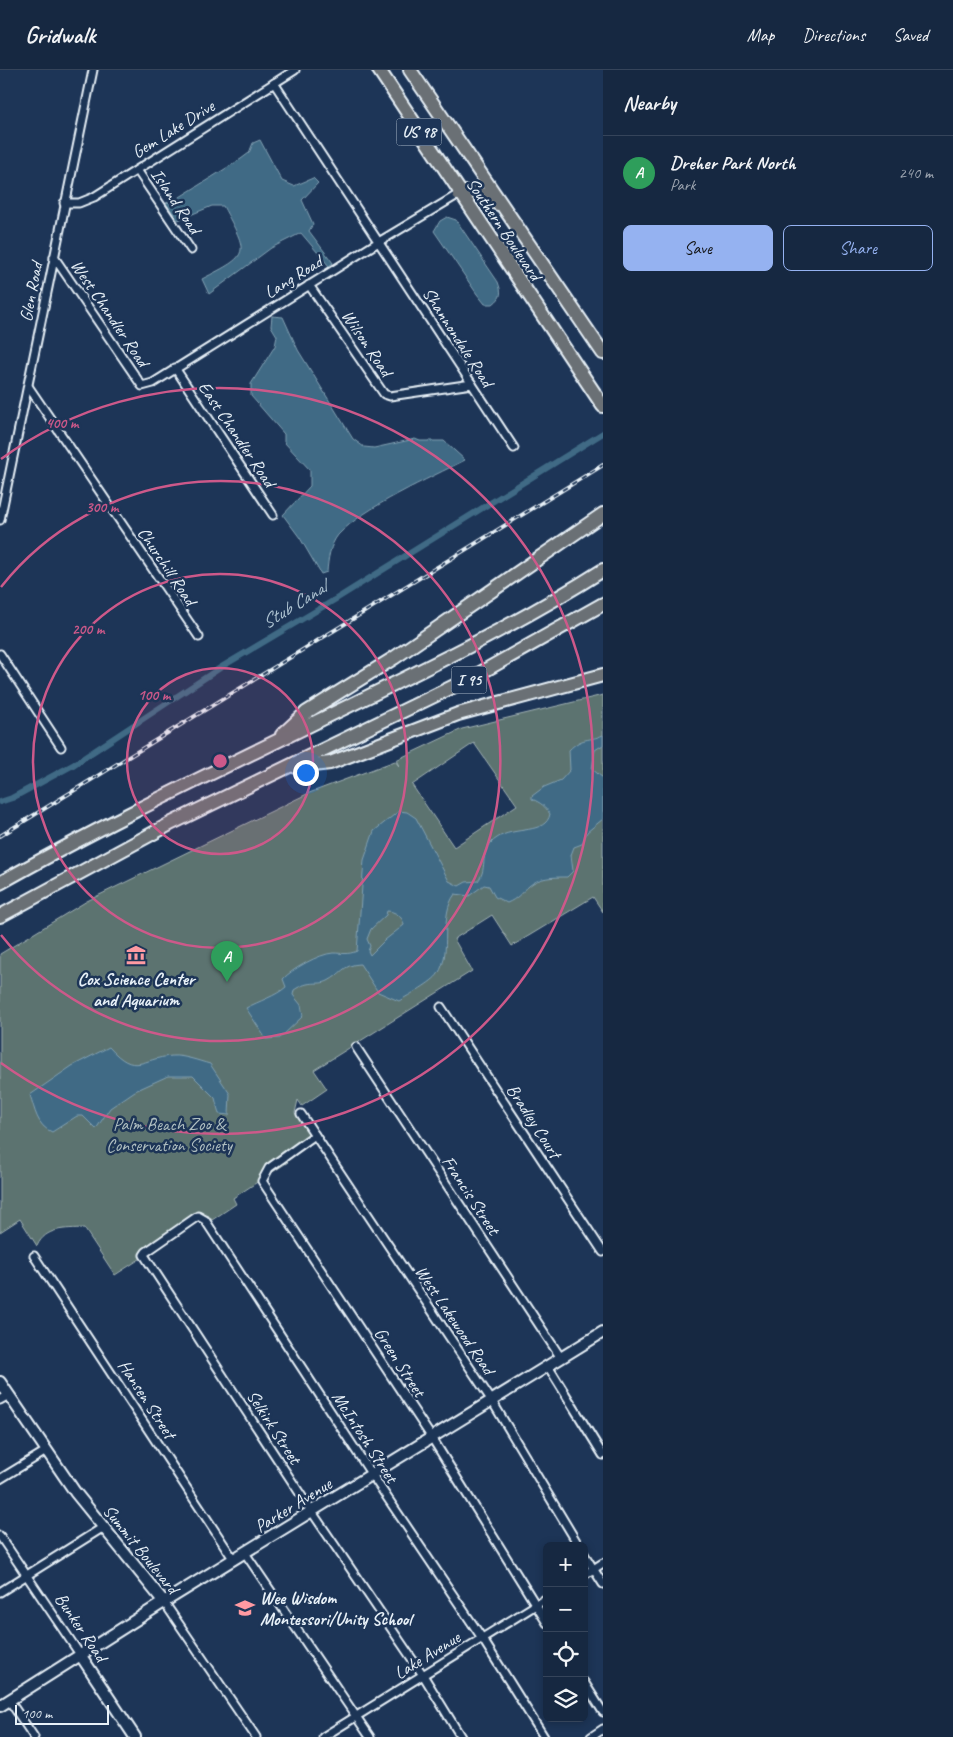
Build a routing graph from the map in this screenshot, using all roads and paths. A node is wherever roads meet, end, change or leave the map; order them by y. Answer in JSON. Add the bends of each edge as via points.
{"nodes":[{"id":1,"x":92,"y":70,"type":"edge"},
{"id":2,"x":295,"y":70,"type":"edge"},
{"id":3,"x":378,"y":70,"type":"edge"},
{"id":4,"x":410,"y":70,"type":"edge"},
{"id":5,"x":274,"y":83,"type":"junction"},
{"id":6,"x":137,"y":170,"type":"junction"},
{"id":7,"x":460,"y":194,"type":"junction"},
{"id":8,"x":64,"y":203,"type":"junction"},
{"id":9,"x":504,"y":209,"type":"junction"},
{"id":10,"x":378,"y":242,"type":"junction"},
{"id":11,"x":191,"y":250,"type":"dead end"},
{"id":12,"x":54,"y":257,"type":"junction"},
{"id":13,"x":309,"y":285,"type":"junction"},
{"id":14,"x":603,"y":353,"type":"edge"},
{"id":15,"x":175,"y":368,"type":"junction"},
{"id":16,"x":472,"y":384,"type":"junction"},
{"id":17,"x":28,"y":386,"type":"junction"},
{"id":18,"x":142,"y":386,"type":"joint"},
{"id":19,"x":602,"y":405,"type":"edge"},
{"id":20,"x":514,"y":448,"type":"dead end"},
{"id":21,"x":603,"y":514,"type":"edge"},
{"id":22,"x":273,"y":516,"type":"dead end"},
{"id":23,"x":0,"y":520,"type":"edge"},
{"id":24,"x":603,"y":570,"type":"edge"},
{"id":25,"x":603,"y":604,"type":"edge"},
{"id":26,"x":199,"y":637,"type":"dead end"},
{"id":27,"x":0,"y":654,"type":"edge"},
{"id":28,"x":603,"y":675,"type":"edge"},
{"id":29,"x":273,"y":743,"type":"junction"},
{"id":30,"x":62,"y":747,"type":"dead end"},
{"id":31,"x":286,"y":768,"type":"junction"},
{"id":32,"x":0,"y":883,"type":"edge"},
{"id":33,"x":0,"y":916,"type":"edge"},
{"id":34,"x":441,"y":1007,"type":"dead end"},
{"id":35,"x":356,"y":1047,"type":"dead end"},
{"id":36,"x":301,"y":1114,"type":"dead end"},
{"id":37,"x":315,"y":1135,"type":"junction"},
{"id":38,"x":603,"y":1252,"type":"edge"},
{"id":39,"x":34,"y":1256,"type":"dead end"},
{"id":40,"x":145,"y":1258,"type":"joint"},
{"id":41,"x":603,"y":1332,"type":"edge"},
{"id":42,"x":561,"y":1358,"type":"junction"},
{"id":43,"x":548,"y":1366,"type":"junction"},
{"id":44,"x":2,"y":1390,"type":"edge"},
{"id":45,"x":492,"y":1401,"type":"junction"},
{"id":46,"x":432,"y":1438,"type":"junction"},
{"id":47,"x":46,"y":1450,"type":"junction"},
{"id":48,"x":603,"y":1455,"type":"edge"},
{"id":49,"x":372,"y":1475,"type":"junction"},
{"id":50,"x":0,"y":1479,"type":"edge"},
{"id":51,"x":312,"y":1512,"type":"junction"},
{"id":52,"x":102,"y":1528,"type":"junction"},
{"id":53,"x":0,"y":1536,"type":"edge"},
{"id":54,"x":577,"y":1542,"type":"edge"},
{"id":55,"x":245,"y":1553,"type":"junction"},
{"id":56,"x":234,"y":1560,"type":"junction"},
{"id":57,"x":588,"y":1561,"type":"edge"},
{"id":58,"x":603,"y":1563,"type":"edge"},
{"id":59,"x":593,"y":1569,"type":"junction"},
{"id":60,"x":588,"y":1572,"type":"edge"},
{"id":61,"x":27,"y":1576,"type":"junction"},
{"id":62,"x":603,"y":1584,"type":"edge"},
{"id":63,"x":0,"y":1592,"type":"edge"},
{"id":64,"x":543,"y":1601,"type":"edge"},
{"id":65,"x":164,"y":1602,"type":"junction"},
{"id":66,"x":536,"y":1605,"type":"junction"},
{"id":67,"x":543,"y":1616,"type":"edge"},
{"id":68,"x":482,"y":1638,"type":"junction"},
{"id":69,"x":81,"y":1656,"type":"junction"},
{"id":70,"x":422,"y":1675,"type":"junction"},
{"id":71,"x":588,"y":1688,"type":"edge"},
{"id":72,"x":4,"y":1703,"type":"edge"},
{"id":73,"x":603,"y":1712,"type":"edge"},
{"id":74,"x":356,"y":1717,"type":"junction"},
{"id":75,"x":603,"y":1729,"type":"edge"},
{"id":76,"x":34,"y":1737,"type":"edge"},
{"id":77,"x":135,"y":1737,"type":"edge"},
{"id":78,"x":256,"y":1737,"type":"edge"},
{"id":79,"x":324,"y":1737,"type":"edge"},
{"id":80,"x":370,"y":1737,"type":"edge"},
{"id":81,"x":461,"y":1737,"type":"edge"},
{"id":82,"x":544,"y":1737,"type":"edge"},
{"id":83,"x":591,"y":1737,"type":"edge"}],
"edges":[{"from":1,"to":8,"type":"street","name":"Glen Road"},
{"from":2,"to":5,"type":"street","name":"Gem Lake Drive"},
{"from":3,"to":7,"type":"highway","name":"Southern Boulevard","number":"US 98"},
{"from":4,"to":9,"type":"highway","name":"Southern Boulevard","number":"US 98"},
{"from":5,"to":6,"type":"street","name":"Gem Lake Drive"},
{"from":5,"to":10,"type":"street","name":"Shannondale Road"},
{"from":6,"to":8,"type":"street","name":"Gem Lake Drive","via":[[86,200]]},
{"from":6,"to":11,"type":"street","name":"Island Road"},
{"from":7,"to":9,"type":"highway","via":[[476,192]]},
{"from":7,"to":10,"type":"street","name":"Lang Road"},
{"from":7,"to":19,"type":"highway","name":"Southern Boulevard","number":"US 98"},
{"from":8,"to":12,"type":"street","name":"Glen Road"},
{"from":9,"to":14,"type":"highway","name":"Southern Boulevard","number":"US 98"},
{"from":10,"to":13,"type":"street","name":"Lang Road"},
{"from":10,"to":16,"type":"street","name":"Shannondale Road"},
{"from":12,"to":17,"type":"street","name":"Glen Road"},
{"from":12,"to":18,"type":"street","name":"West Chandler Road"},
{"from":13,"to":15,"type":"street","name":"Lang Road"},
{"from":13,"to":16,"type":"street","name":"Wilson Road","via":[[384,394]]},
{"from":15,"to":18,"type":"street","name":"Lang Road","via":[[153,383]]},
{"from":15,"to":22,"type":"street","name":"East Chandler Road"},
{"from":16,"to":20,"type":"street","name":"Shannondale Road"},
{"from":17,"to":23,"type":"street","name":"Glen Road"},
{"from":17,"to":26,"type":"street","name":"Churchill Road"},
{"from":21,"to":29,"type":"highway","via":[[394,658],[308,712]]},
{"from":24,"to":29,"type":"highway","number":"I 95","via":[[504,629]]},
{"from":25,"to":31,"type":"highway","number":"I 95","via":[[496,666]]},
{"from":27,"to":30,"type":"street"},
{"from":28,"to":31,"type":"highway","via":[[458,714],[330,763]]},
{"from":29,"to":32,"type":"highway","number":"I 95","via":[[135,810]]},
{"from":31,"to":33,"type":"highway","number":"I 95","via":[[138,841]]},
{"from":34,"to":38,"type":"street","name":"Bradley Court"},
{"from":35,"to":42,"type":"street","name":"Francis Street"},
{"from":36,"to":37,"type":"street","name":"West Lakewood Road"},
{"from":37,"to":45,"type":"street","name":"West Lakewood Road"},
{"from":37,"to":46,"type":"street","name":"Green Street","via":[[269,1168],[262,1181]]},
{"from":39,"to":56,"type":"street","name":"Hansen Street"},
{"from":40,"to":49,"type":"street","name":"McIntosh Street","via":[[146,1252],[198,1216],[204,1218]]},
{"from":40,"to":51,"type":"street","name":"Selkirk Street"},
{"from":41,"to":42,"type":"street","name":"Parker Avenue"},
{"from":42,"to":43,"type":"street","name":"Parker Avenue"},
{"from":43,"to":45,"type":"street","name":"Parker Avenue"},
{"from":43,"to":48,"type":"street"},
{"from":44,"to":47,"type":"street","name":"Summit Boulevard"},
{"from":45,"to":46,"type":"street","name":"Parker Avenue"},
{"from":45,"to":54,"type":"street","name":"West Lakewood Road"},
{"from":46,"to":49,"type":"street","name":"Parker Avenue"},
{"from":46,"to":66,"type":"street","name":"Green Street"},
{"from":47,"to":50,"type":"street"},
{"from":47,"to":52,"type":"street","name":"Summit Boulevard"},
{"from":49,"to":51,"type":"street","name":"Parker Avenue"},
{"from":49,"to":68,"type":"street","name":"McIntosh Street"},
{"from":51,"to":55,"type":"street","name":"Parker Avenue"},
{"from":51,"to":70,"type":"street","name":"Selkirk Street"},
{"from":52,"to":61,"type":"street"},
{"from":52,"to":65,"type":"street","name":"Summit Boulevard"},
{"from":53,"to":61,"type":"street","name":"Bunker Road"},
{"from":55,"to":56,"type":"street","name":"Parker Avenue"},
{"from":55,"to":74,"type":"street"},
{"from":56,"to":65,"type":"street","name":"Parker Avenue"},
{"from":57,"to":59,"type":"street"},
{"from":58,"to":59,"type":"street"},
{"from":59,"to":60,"type":"street"},
{"from":59,"to":62,"type":"street"},
{"from":61,"to":63,"type":"street"},
{"from":61,"to":69,"type":"street","name":"Bunker Road"},
{"from":64,"to":66,"type":"street","name":"Lake Avenue"},
{"from":65,"to":69,"type":"street","name":"Parker Avenue"},
{"from":65,"to":78,"type":"street","name":"Summit Boulevard"},
{"from":66,"to":67,"type":"street","name":"Green Street"},
{"from":66,"to":68,"type":"street","name":"Lake Avenue"},
{"from":68,"to":70,"type":"street","name":"Lake Avenue"},
{"from":68,"to":82,"type":"street","name":"McIntosh Street"},
{"from":69,"to":72,"type":"street","name":"Parker Avenue"},
{"from":69,"to":77,"type":"street","name":"Bunker Road"},
{"from":70,"to":74,"type":"street","name":"Lake Avenue"},
{"from":70,"to":81,"type":"street","name":"Selkirk Street"},
{"from":71,"to":73,"type":"street"},
{"from":72,"to":76,"type":"street"},
{"from":74,"to":79,"type":"street","name":"Lake Avenue"},
{"from":74,"to":80,"type":"street"},
{"from":75,"to":83,"type":"street"}]}
